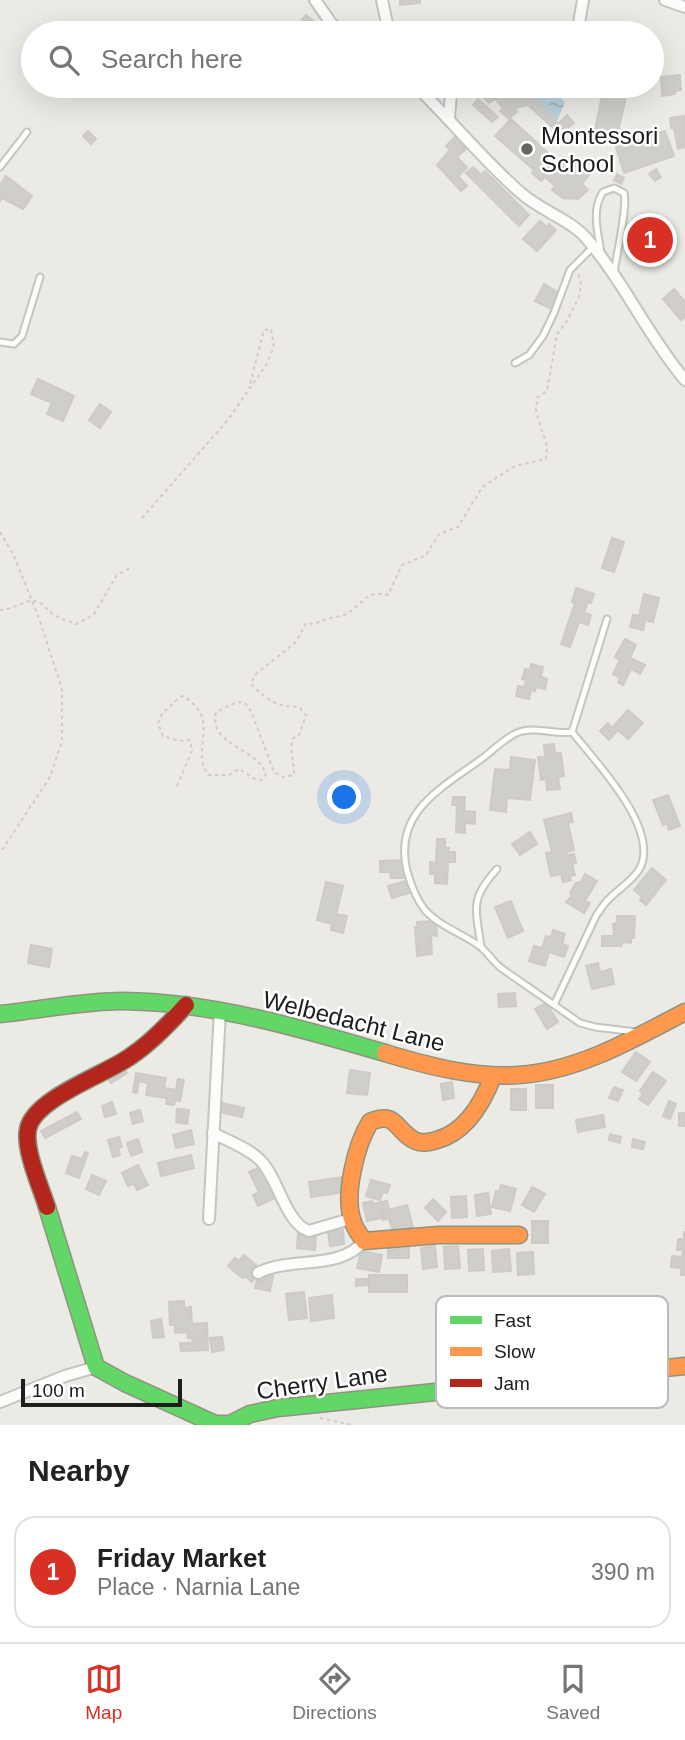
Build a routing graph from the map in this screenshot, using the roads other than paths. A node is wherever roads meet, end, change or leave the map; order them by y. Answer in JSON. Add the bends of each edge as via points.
{"nodes":[{"id":1,"x":315,"y":0,"type":"edge"},
{"id":2,"x":382,"y":0,"type":"edge"},
{"id":3,"x":583,"y":0,"type":"edge"},
{"id":4,"x":665,"y":0,"type":"edge"},
{"id":5,"x":685,"y":7,"type":"edge"},
{"id":6,"x":330,"y":21,"type":"edge"},
{"id":7,"x":386,"y":21,"type":"edge"},
{"id":8,"x":579,"y":21,"type":"edge"},
{"id":9,"x":429,"y":98,"type":"edge"},
{"id":10,"x":451,"y":98,"type":"edge"},
{"id":11,"x":449,"y":117,"type":"junction"},
{"id":12,"x":27,"y":132,"type":"dead end"},
{"id":13,"x":0,"y":167,"type":"edge"},
{"id":14,"x":593,"y":247,"type":"junction"},
{"id":15,"x":602,"y":258,"type":"junction"},
{"id":16,"x":40,"y":277,"type":"dead end"},
{"id":17,"x":614,"y":277,"type":"junction"},
{"id":18,"x":0,"y":342,"type":"edge"},
{"id":19,"x":515,"y":363,"type":"dead end"},
{"id":20,"x":684,"y":377,"type":"edge"},
{"id":21,"x":607,"y":619,"type":"dead end"},
{"id":22,"x":572,"y":732,"type":"junction"},
{"id":23,"x":497,"y":869,"type":"dead end"},
{"id":24,"x":481,"y":947,"type":"junction"},
{"id":25,"x":186,"y":1005,"type":"junction"},
{"id":26,"x":554,"y":1005,"type":"junction"},
{"id":27,"x":220,"y":1010,"type":"junction"},
{"id":28,"x":685,"y":1012,"type":"edge"},
{"id":29,"x":0,"y":1014,"type":"edge"},
{"id":30,"x":645,"y":1033,"type":"junction"},
{"id":31,"x":493,"y":1076,"type":"junction"},
{"id":32,"x":212,"y":1133,"type":"junction"},
{"id":33,"x":209,"y":1219,"type":"dead end"},
{"id":34,"x":350,"y":1219,"type":"junction"},
{"id":35,"x":519,"y":1235,"type":"dead end"},
{"id":36,"x":364,"y":1241,"type":"junction"},
{"id":37,"x":258,"y":1273,"type":"dead end"},
{"id":38,"x":96,"y":1367,"type":"junction"},
{"id":39,"x":436,"y":1392,"type":"edge"},
{"id":40,"x":0,"y":1402,"type":"edge"},
{"id":41,"x":215,"y":1425,"type":"edge"},
{"id":42,"x":231,"y":1425,"type":"edge"}],
"edges":[{"from":1,"to":6,"type":"street"},
{"from":2,"to":7,"type":"street"},
{"from":3,"to":8,"type":"street"},
{"from":4,"to":5,"type":"street"},
{"from":9,"to":11,"type":"street"},
{"from":10,"to":11,"type":"street"},
{"from":11,"to":14,"type":"street","via":[[522,194],[580,232]]},
{"from":12,"to":13,"type":"lane"},
{"from":14,"to":15,"type":"street"},
{"from":14,"to":19,"type":"lane","via":[[570,270],[543,336],[529,355]]},
{"from":15,"to":17,"type":"street"},
{"from":15,"to":17,"type":"lane","via":[[596,214],[600,194],[614,188],[624,193],[626,203]]},
{"from":16,"to":18,"type":"lane","via":[[22,336],[14,344]]},
{"from":17,"to":20,"type":"street"},
{"from":21,"to":22,"type":"lane"},
{"from":22,"to":24,"type":"lane","via":[[530,730],[510,737],[432,797],[409,823],[405,855],[416,896],[431,916]]},
{"from":22,"to":26,"type":"lane","via":[[631,808],[643,858],[638,871],[596,916]]},
{"from":23,"to":24,"type":"lane","via":[[477,900]]},
{"from":24,"to":26,"type":"lane","via":[[500,967]]},
{"from":25,"to":27,"type":"street","name":"Welbedacht Lane"},
{"from":25,"to":29,"type":"street","name":"Welbedacht Lane","via":[[119,1000]]},
{"from":25,"to":38,"type":"street","via":[[166,1029],[120,1064],[36,1113],[28,1128],[28,1145]]},
{"from":26,"to":30,"type":"lane","via":[[586,1026]]},
{"from":27,"to":31,"type":"street","name":"Welbedacht Lane","via":[[449,1069]]},
{"from":27,"to":32,"type":"street"},
{"from":28,"to":30,"type":"street","name":"Welbedacht Lane"},
{"from":30,"to":31,"type":"street","name":"Welbedacht Lane","via":[[569,1066]]},
{"from":31,"to":34,"type":"street","via":[[469,1118],[439,1140],[415,1141],[387,1118],[370,1122],[358,1148]]},
{"from":32,"to":33,"type":"street"},
{"from":32,"to":34,"type":"street","via":[[260,1160],[303,1229]]},
{"from":34,"to":36,"type":"street"},
{"from":35,"to":36,"type":"street"},
{"from":36,"to":37,"type":"street","via":[[334,1258],[284,1264]]},
{"from":38,"to":40,"type":"street"},
{"from":38,"to":41,"type":"street","name":"Cherry Lane"},
{"from":39,"to":42,"type":"street","name":"Cherry Lane","via":[[278,1408],[250,1414]]},
{"from":41,"to":42,"type":"street","name":"Cherry Lane"}]}
